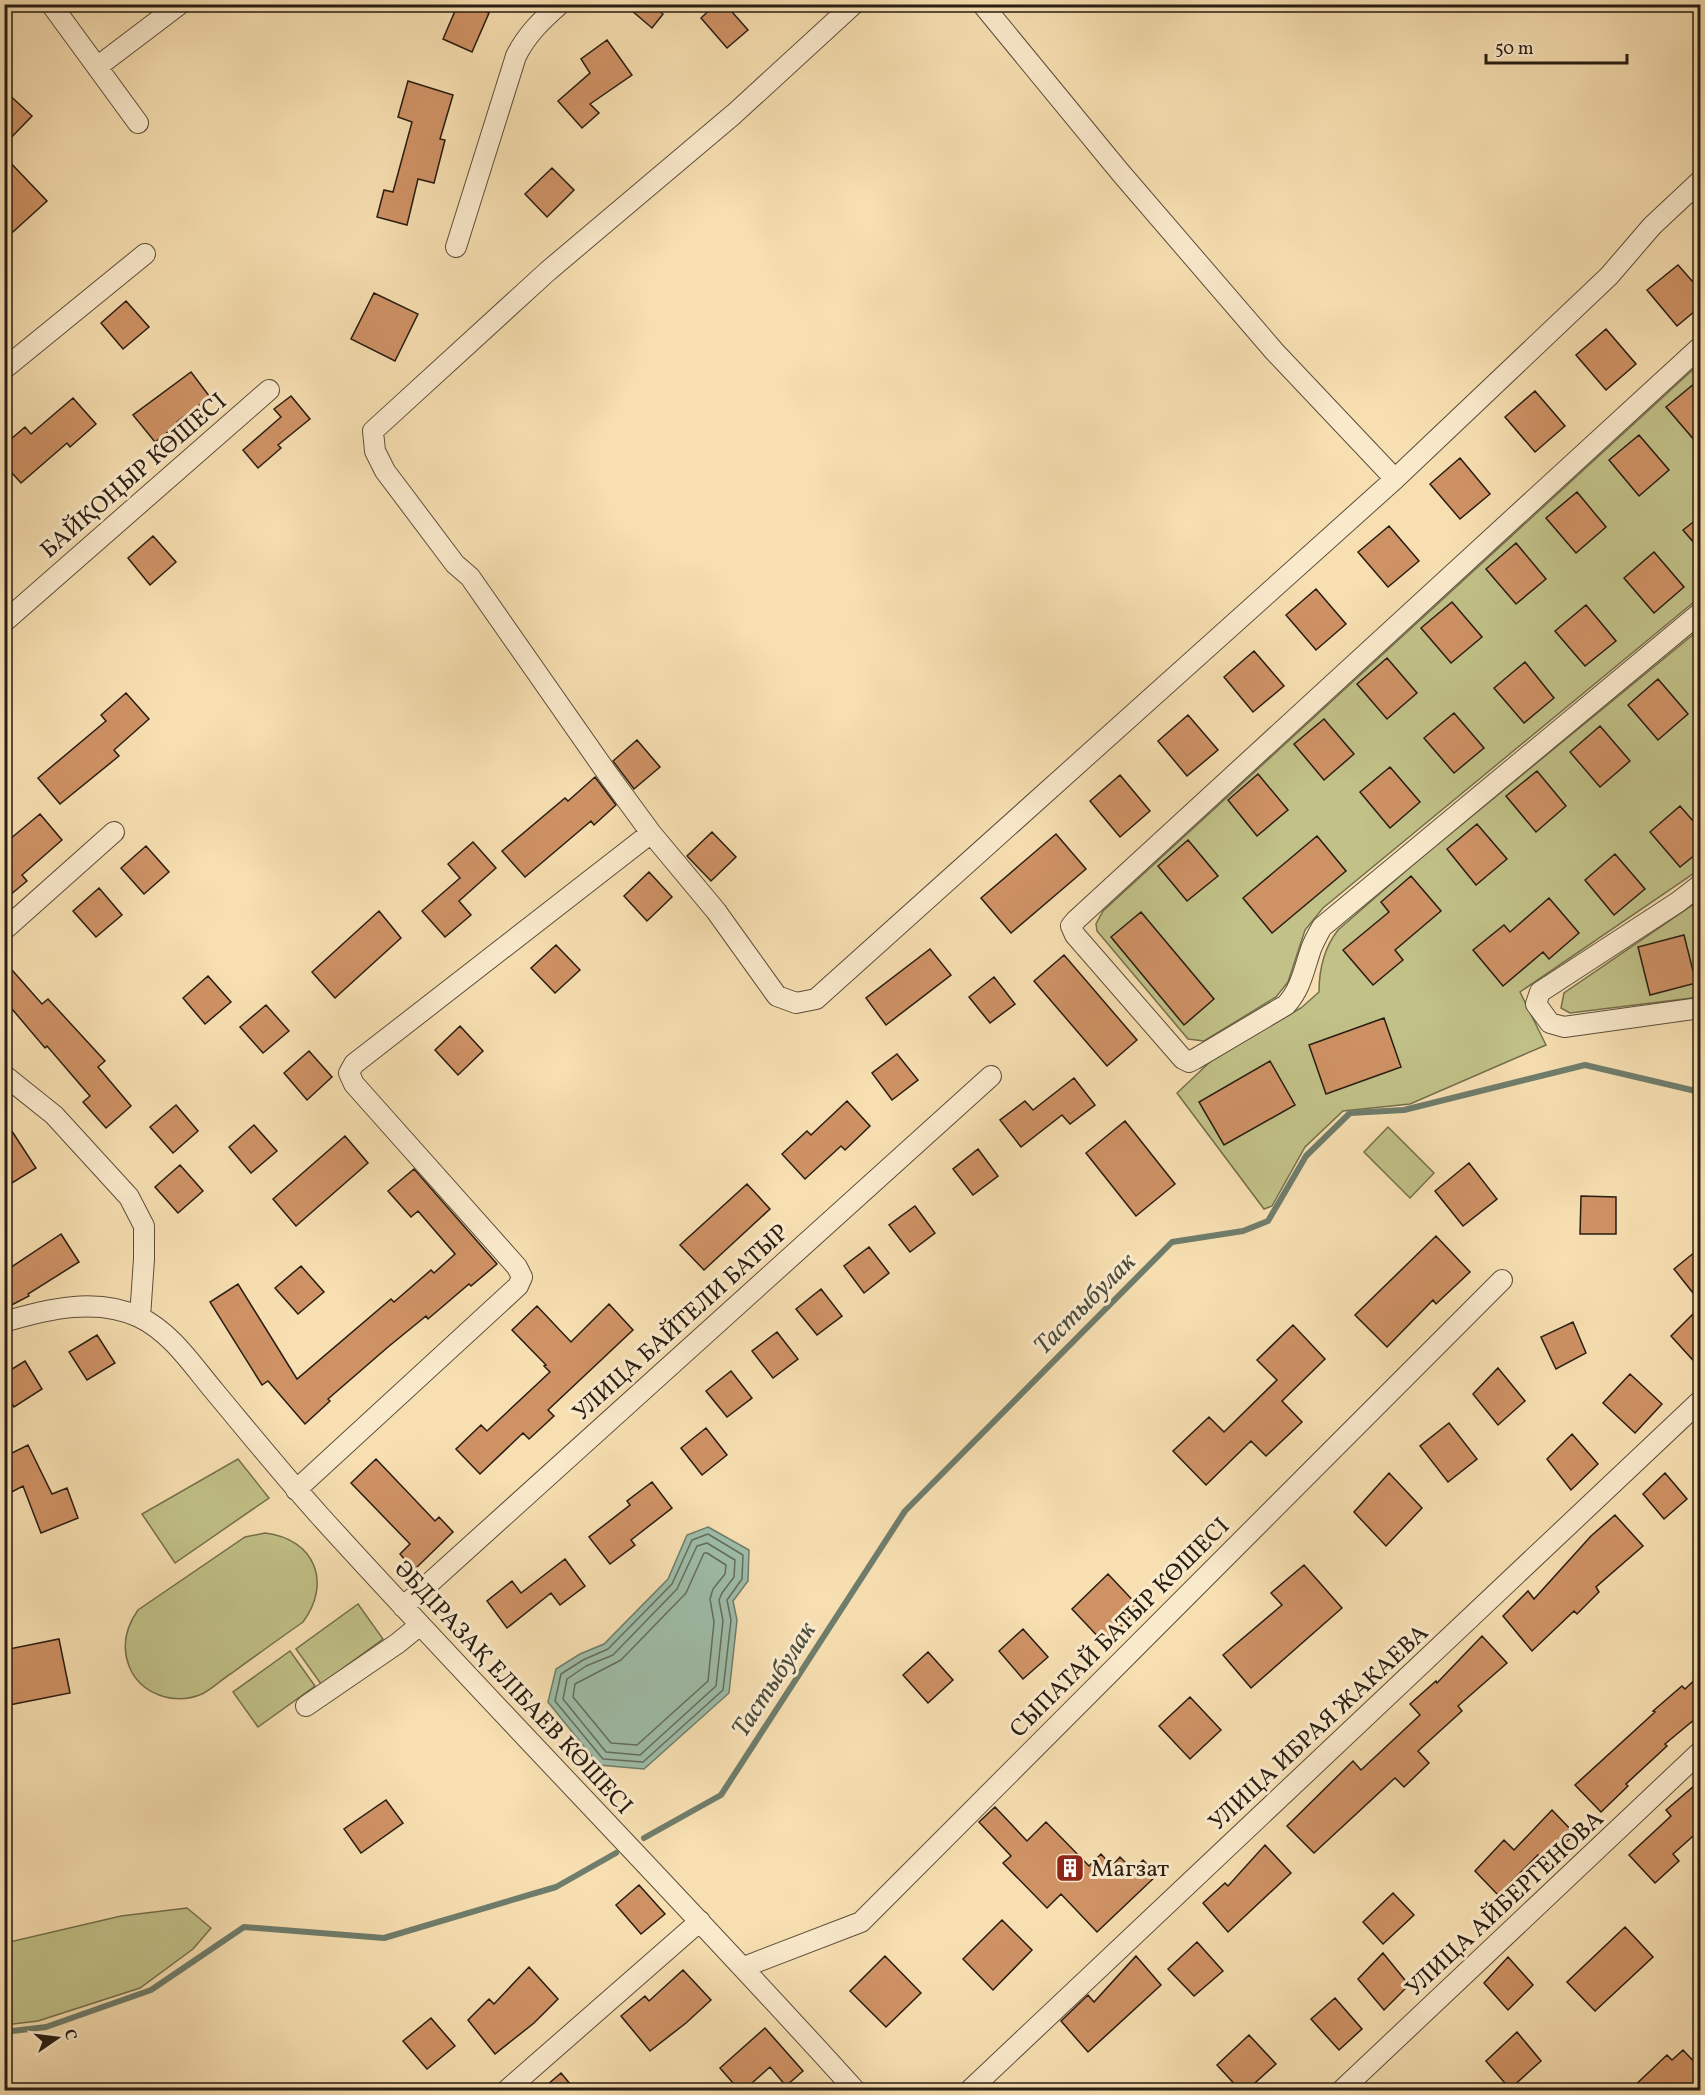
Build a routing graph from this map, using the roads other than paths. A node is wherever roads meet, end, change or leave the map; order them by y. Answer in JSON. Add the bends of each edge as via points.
{"nodes":[{"id":1,"x":51,"y":4,"type":"edge"},
{"id":2,"x":180,"y":4,"type":"edge"},
{"id":3,"x":560,"y":4,"type":"edge"},
{"id":4,"x":854,"y":4,"type":"edge"},
{"id":5,"x":982,"y":4,"type":"edge"},
{"id":6,"x":97,"y":67,"type":"junction"},
{"id":7,"x":138,"y":123,"type":"dead end"},
{"id":8,"x":1701,"y":181,"type":"edge"},
{"id":9,"x":456,"y":247,"type":"dead end"},
{"id":10,"x":145,"y":254,"type":"dead end"},
{"id":11,"x":1701,"y":347,"type":"edge"},
{"id":12,"x":4,"y":369,"type":"edge"},
{"id":13,"x":269,"y":390,"type":"dead end"},
{"id":14,"x":1395,"y":479,"type":"junction"},
{"id":15,"x":1701,"y":612,"type":"edge"},
{"id":16,"x":4,"y":622,"type":"edge"},
{"id":17,"x":114,"y":832,"type":"dead end"},
{"id":18,"x":651,"y":833,"type":"junction"},
{"id":19,"x":1701,"y":885,"type":"edge"},
{"id":20,"x":4,"y":930,"type":"edge"},
{"id":21,"x":1701,"y":1008,"type":"edge"},
{"id":22,"x":4,"y":1075,"type":"edge"},
{"id":23,"x":991,"y":1076,"type":"dead end"},
{"id":24,"x":1502,"y":1280,"type":"dead end"},
{"id":25,"x":140,"y":1317,"type":"junction"},
{"id":26,"x":4,"y":1322,"type":"edge"},
{"id":27,"x":1701,"y":1401,"type":"edge"},
{"id":28,"x":296,"y":1490,"type":"junction"},
{"id":29,"x":403,"y":1607,"type":"junction"},
{"id":30,"x":420,"y":1625,"type":"junction"},
{"id":31,"x":306,"y":1706,"type":"dead end"},
{"id":32,"x":1701,"y":1752,"type":"edge"},
{"id":33,"x":700,"y":1921,"type":"junction"},
{"id":34,"x":744,"y":1967,"type":"junction"},
{"id":35,"x":507,"y":2091,"type":"edge"},
{"id":36,"x":855,"y":2091,"type":"edge"},
{"id":37,"x":970,"y":2091,"type":"edge"},
{"id":38,"x":1342,"y":2091,"type":"edge"}],
"edges":[{"from":1,"to":6,"type":"street"},
{"from":2,"to":6,"type":"street"},
{"from":3,"to":9,"type":"street","via":[[534,28],[516,56]]},
{"from":4,"to":18,"type":"street","via":[[734,114],[548,271],[373,431],[375,451],[385,471],[455,564],[470,577]]},
{"from":5,"to":14,"type":"street","via":[[1274,351]]},
{"from":6,"to":7,"type":"street"},
{"from":8,"to":14,"type":"street","via":[[1652,226],[1610,276]]},
{"from":10,"to":12,"type":"street"},
{"from":11,"to":15,"type":"street","via":[[1076,920],[1071,926],[1075,935],[1183,1059],[1195,1059],[1286,1005],[1302,980],[1322,927]]},
{"from":13,"to":16,"type":"street","name":"БАЙҚОҢЫР КӨШЕСІ"},
{"from":14,"to":18,"type":"street","via":[[816,999],[796,1003],[777,996],[716,911]]},
{"from":17,"to":20,"type":"street"},
{"from":18,"to":28,"type":"street","via":[[354,1064],[348,1073],[522,1277],[518,1286]]},
{"from":19,"to":21,"type":"street","via":[[1540,992],[1536,1004],[1550,1023],[1564,1027]]},
{"from":22,"to":25,"type":"street","via":[[54,1115],[129,1197],[144,1226]]},
{"from":23,"to":29,"type":"street","name":"УЛИЦА БАЙТЕЛИ БАТЫР"},
{"from":24,"to":34,"type":"street","name":"СЫПАТАЙ БАТЫР КӨШЕСІ","via":[[861,1922]]},
{"from":25,"to":26,"type":"street","name":"ӘБДІРАЗАҚ ЕЛІБАЕВ КӨШЕСІ","via":[[111,1308],[76,1306]]},
{"from":25,"to":28,"type":"street","name":"ӘБДІРАЗАҚ ЕЛІБАЕВ КӨШЕСІ","via":[[170,1339]]},
{"from":27,"to":37,"type":"street","name":"УЛИЦА ИБРАЯ ЖАКАЕВА"},
{"from":28,"to":29,"type":"street","name":"ӘБДІРАЗАҚ ЕЛІБАЕВ КӨШЕСІ"},
{"from":29,"to":30,"type":"street","name":"ӘБДІРАЗАҚ ЕЛІБАЕВ КӨШЕСІ"},
{"from":30,"to":31,"type":"street"},
{"from":30,"to":33,"type":"street","name":"ӘБДІРАЗАҚ ЕЛІБАЕВ КӨШЕСІ"},
{"from":32,"to":38,"type":"street","name":"УЛИЦА АЙБЕРГЕНОВА"},
{"from":33,"to":34,"type":"street","name":"ӘБДІРАЗАҚ ЕЛІБАЕВ КӨШЕСІ"},
{"from":33,"to":35,"type":"street"},
{"from":34,"to":36,"type":"street","name":"ӘБДІРАЗАҚ ЕЛІБАЕВ КӨШЕСІ"}]}
